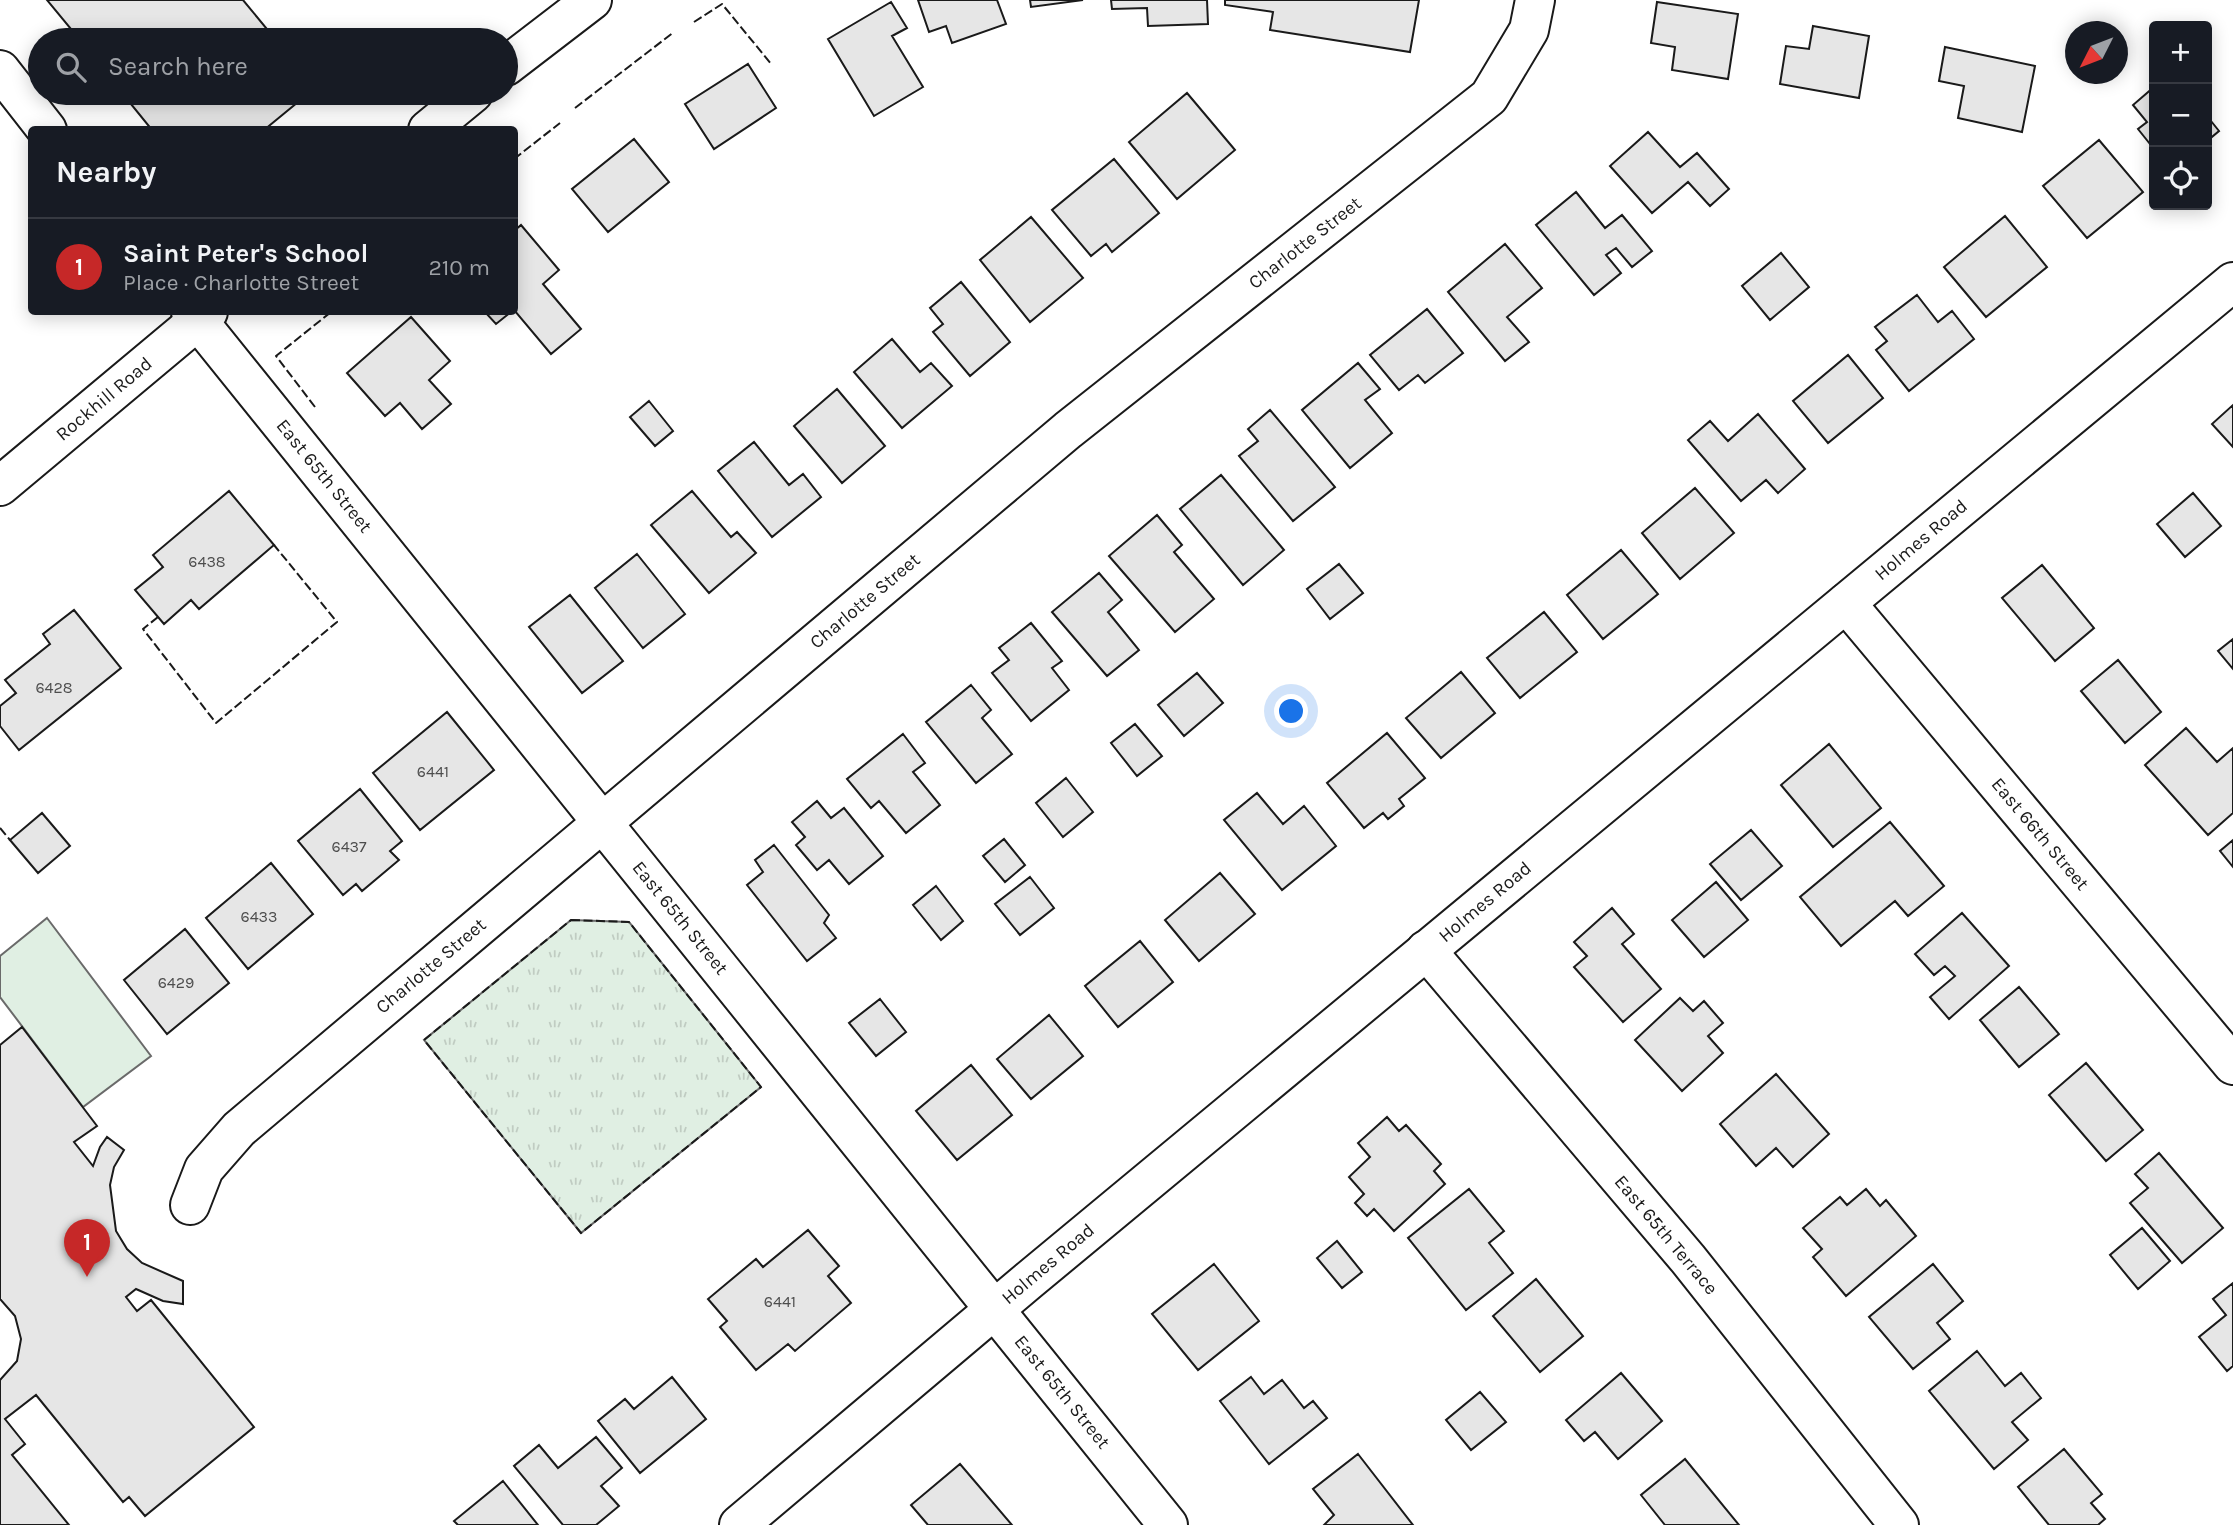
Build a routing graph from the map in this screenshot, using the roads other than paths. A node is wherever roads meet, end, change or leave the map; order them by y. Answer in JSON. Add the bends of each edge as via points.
{"nodes":[{"id":1,"x":592,"y":0,"type":"edge"},
{"id":2,"x":1535,"y":0,"type":"edge"},
{"id":3,"x":518,"y":57,"type":"edge"},
{"id":4,"x":0,"y":70,"type":"edge"},
{"id":5,"x":458,"y":105,"type":"edge"},
{"id":6,"x":44,"y":126,"type":"edge"},
{"id":7,"x":433,"y":126,"type":"edge"},
{"id":8,"x":2233,"y":282,"type":"edge"},
{"id":9,"x":198,"y":315,"type":"edge"},
{"id":10,"x":200,"y":315,"type":"edge"},
{"id":11,"x":0,"y":486,"type":"edge"},
{"id":12,"x":1846,"y":603,"type":"junction"},
{"id":13,"x":602,"y":821,"type":"junction"},
{"id":14,"x":1426,"y":950,"type":"junction"},
{"id":15,"x":2233,"y":1065,"type":"edge"},
{"id":16,"x":190,"y":1205,"type":"dead end"},
{"id":17,"x":995,"y":1308,"type":"junction"},
{"id":18,"x":739,"y":1525,"type":"edge"},
{"id":19,"x":1168,"y":1525,"type":"edge"},
{"id":20,"x":1899,"y":1525,"type":"edge"}],
"edges":[{"from":1,"to":3,"type":"street"},
{"from":2,"to":13,"type":"street","name":"Charlotte Street","via":[[1529,30],[1489,97],[1068,430]]},
{"from":4,"to":6,"type":"street"},
{"from":5,"to":7,"type":"street"},
{"from":8,"to":12,"type":"street","name":"Holmes Road"},
{"from":9,"to":11,"type":"street","name":"Rockhill Road"},
{"from":10,"to":13,"type":"street","name":"East 65th Street"},
{"from":12,"to":14,"type":"street","name":"Holmes Road"},
{"from":12,"to":15,"type":"street","name":"East 66th Street"},
{"from":13,"to":16,"type":"street","name":"Charlotte Street","via":[[239,1129],[204,1169]]},
{"from":13,"to":17,"type":"street","name":"East 65th Street"},
{"from":14,"to":17,"type":"street","name":"Holmes Road"},
{"from":14,"to":20,"type":"street","name":"East 65th Terrace","via":[[1688,1259]]},
{"from":17,"to":18,"type":"street","name":"Holmes Road"},
{"from":17,"to":19,"type":"street","name":"East 65th Street"}]}
